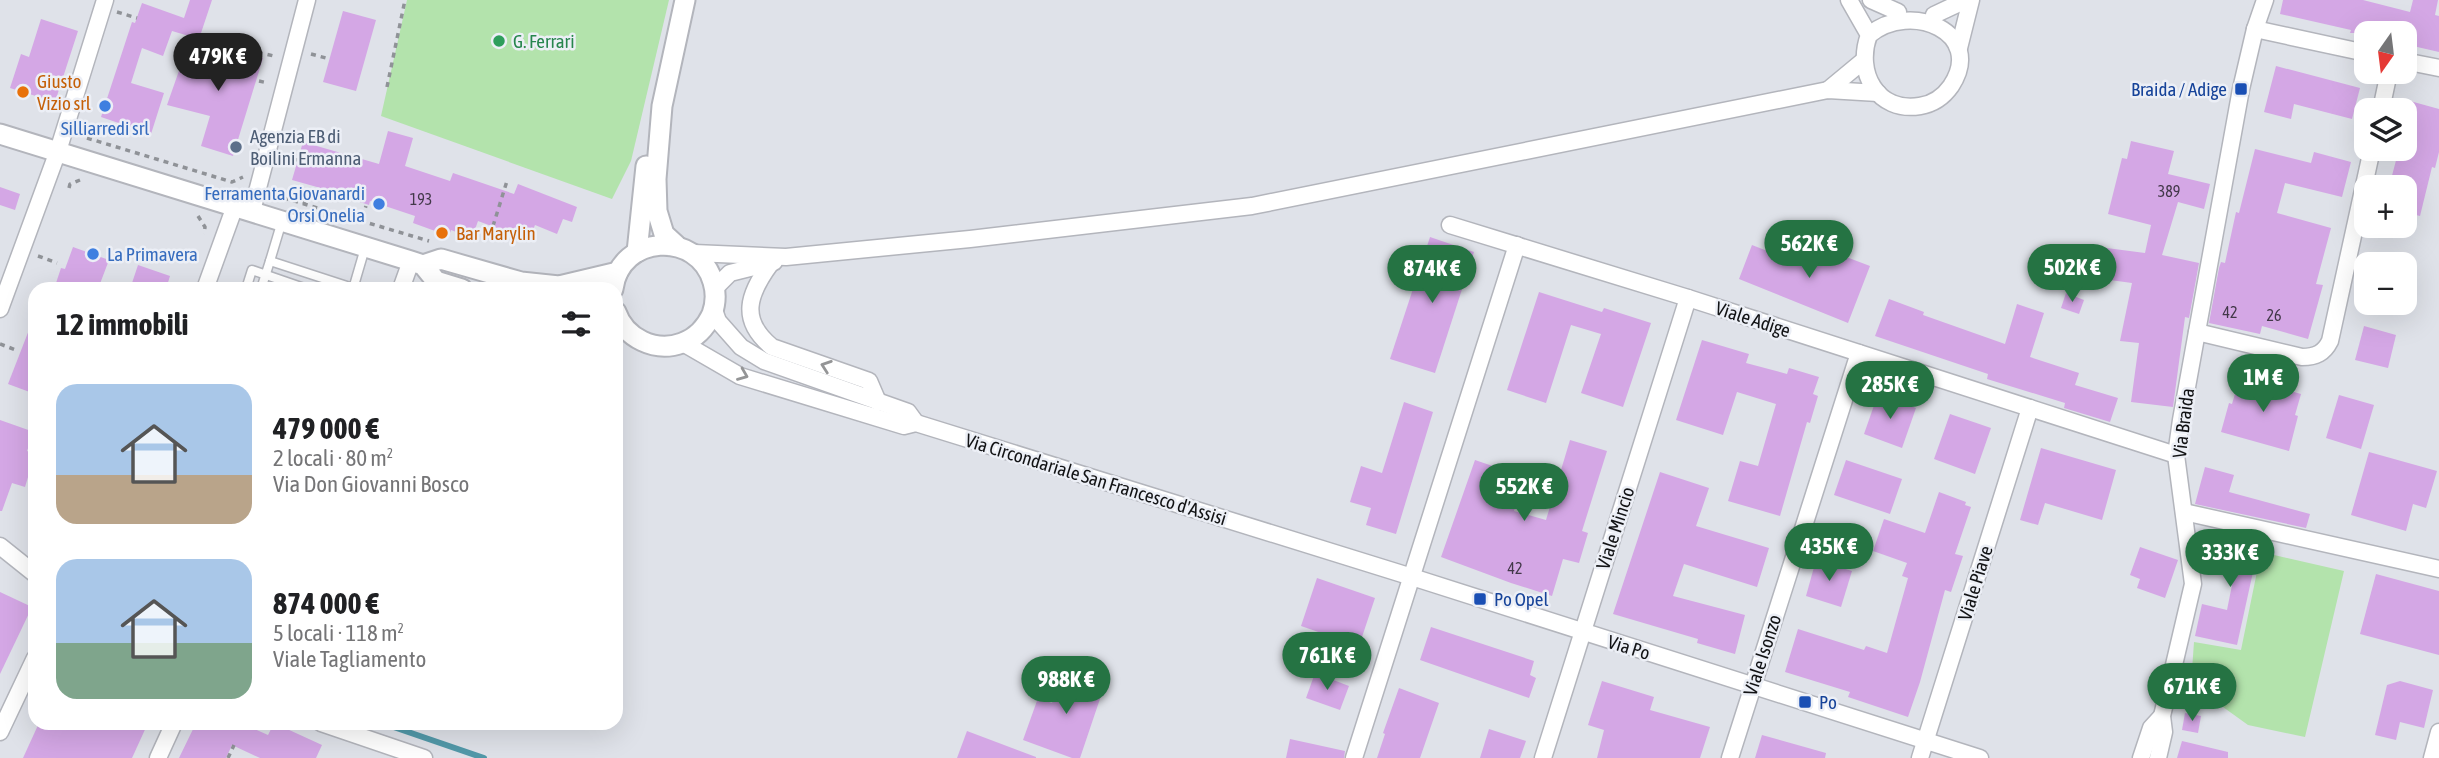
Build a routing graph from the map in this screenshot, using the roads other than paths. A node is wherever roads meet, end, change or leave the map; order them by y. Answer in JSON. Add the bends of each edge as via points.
{"nodes":[{"id":1,"x":307,"y":0,"type":"edge"},
{"id":2,"x":685,"y":0,"type":"edge"},
{"id":3,"x":1849,"y":0,"type":"edge"},
{"id":4,"x":1871,"y":0,"type":"edge"},
{"id":5,"x":1966,"y":0,"type":"edge"},
{"id":6,"x":1971,"y":0,"type":"edge"},
{"id":7,"x":2265,"y":0,"type":"edge"},
{"id":8,"x":110,"y":6,"type":"edge"},
{"id":9,"x":1898,"y":12,"type":"junction"},
{"id":10,"x":1934,"y":15,"type":"junction"},
{"id":11,"x":2255,"y":29,"type":"junction"},
{"id":12,"x":1869,"y":35,"type":"junction"},
{"id":13,"x":1959,"y":48,"type":"junction"},
{"id":14,"x":2354,"y":50,"type":"edge"},
{"id":15,"x":1863,"y":61,"type":"junction"},
{"id":16,"x":2417,"y":64,"type":"edge"},
{"id":17,"x":2439,"y":68,"type":"edge"},
{"id":18,"x":1828,"y":90,"type":"junction"},
{"id":19,"x":1878,"y":93,"type":"junction"},
{"id":20,"x":661,"y":115,"type":"junction"},
{"id":21,"x":0,"y":134,"type":"edge"},
{"id":22,"x":58,"y":151,"type":"junction"},
{"id":23,"x":2369,"y":161,"type":"edge"},
{"id":24,"x":244,"y":208,"type":"junction"},
{"id":25,"x":282,"y":221,"type":"junction"},
{"id":26,"x":1450,"y":225,"type":"dead end"},
{"id":27,"x":1517,"y":245,"type":"junction"},
{"id":28,"x":366,"y":247,"type":"junction"},
{"id":29,"x":685,"y":249,"type":"junction"},
{"id":30,"x":637,"y":252,"type":"junction"},
{"id":31,"x":778,"y":260,"type":"junction"},
{"id":32,"x":270,"y":261,"type":"junction"},
{"id":33,"x":417,"y":263,"type":"junction"},
{"id":34,"x":265,"y":275,"type":"junction"},
{"id":35,"x":616,"y":280,"type":"edge"},
{"id":36,"x":208,"y":282,"type":"edge"},
{"id":37,"x":248,"y":282,"type":"edge"},
{"id":38,"x":263,"y":282,"type":"edge"},
{"id":39,"x":286,"y":282,"type":"edge"},
{"id":40,"x":335,"y":282,"type":"edge"},
{"id":41,"x":355,"y":282,"type":"edge"},
{"id":42,"x":405,"y":282,"type":"edge"},
{"id":43,"x":439,"y":282,"type":"edge"},
{"id":44,"x":521,"y":282,"type":"edge"},
{"id":45,"x":597,"y":282,"type":"edge"},
{"id":46,"x":715,"y":288,"type":"junction"},
{"id":47,"x":1688,"y":298,"type":"junction"},
{"id":48,"x":0,"y":309,"type":"edge"},
{"id":49,"x":714,"y":310,"type":"junction"},
{"id":50,"x":623,"y":324,"type":"edge"},
{"id":51,"x":2197,"y":332,"type":"junction"},
{"id":52,"x":683,"y":343,"type":"junction"},
{"id":53,"x":1859,"y":353,"type":"junction"},
{"id":54,"x":878,"y":402,"type":"junction"},
{"id":55,"x":2030,"y":408,"type":"junction"},
{"id":56,"x":916,"y":423,"type":"junction"},
{"id":57,"x":2176,"y":455,"type":"junction"},
{"id":58,"x":2184,"y":512,"type":"junction"},
{"id":59,"x":1277,"y":536,"type":"joint"},
{"id":60,"x":0,"y":546,"type":"edge"},
{"id":61,"x":28,"y":568,"type":"edge"},
{"id":62,"x":2439,"y":569,"type":"edge"},
{"id":63,"x":1412,"y":577,"type":"junction"},
{"id":64,"x":1582,"y":632,"type":"junction"},
{"id":65,"x":28,"y":672,"type":"edge"},
{"id":66,"x":1752,"y":685,"type":"junction"},
{"id":67,"x":2162,"y":716,"type":"junction"},
{"id":68,"x":171,"y":730,"type":"edge"},
{"id":69,"x":342,"y":730,"type":"edge"},
{"id":70,"x":0,"y":732,"type":"edge"},
{"id":71,"x":2439,"y":732,"type":"edge"},
{"id":72,"x":1925,"y":740,"type":"junction"},
{"id":73,"x":158,"y":758,"type":"edge"},
{"id":74,"x":424,"y":758,"type":"edge"},
{"id":75,"x":1354,"y":758,"type":"edge"},
{"id":76,"x":1543,"y":758,"type":"edge"},
{"id":77,"x":1730,"y":758,"type":"edge"},
{"id":78,"x":1920,"y":758,"type":"edge"},
{"id":79,"x":1980,"y":758,"type":"edge"},
{"id":80,"x":2141,"y":758,"type":"edge"},
{"id":81,"x":2158,"y":758,"type":"edge"},
{"id":82,"x":2432,"y":758,"type":"edge"}],
"edges":[{"from":1,"to":24,"type":"street"},
{"from":2,"to":20,"type":"street"},
{"from":3,"to":12,"type":"street"},
{"from":4,"to":9,"type":"street"},
{"from":5,"to":10,"type":"street"},
{"from":6,"to":13,"type":"street"},
{"from":7,"to":11,"type":"street","name":"Via Braida"},
{"from":8,"to":22,"type":"street"},
{"from":9,"to":10,"type":"street"},
{"from":9,"to":12,"type":"street","via":[[1886,17]]},
{"from":10,"to":13,"type":"street","via":[[1950,30]]},
{"from":11,"to":14,"type":"street"},
{"from":11,"to":51,"type":"street","name":"Via Braida"},
{"from":12,"to":15,"type":"street"},
{"from":13,"to":19,"type":"street","via":[[1956,78],[1935,101],[1905,106]]},
{"from":15,"to":18,"type":"street"},
{"from":15,"to":19,"type":"street"},
{"from":16,"to":17,"type":"street"},
{"from":18,"to":19,"type":"street"},
{"from":18,"to":31,"type":"street","via":[[1252,206]]},
{"from":20,"to":29,"type":"street","via":[[657,211],[664,234]]},
{"from":20,"to":30,"type":"street","via":[[645,173]]},
{"from":21,"to":22,"type":"street"},
{"from":22,"to":24,"type":"street"},
{"from":22,"to":48,"type":"street"},
{"from":23,"to":51,"type":"street","via":[[2325,351],[2302,357]]},
{"from":24,"to":25,"type":"street"},
{"from":24,"to":36,"type":"street"},
{"from":25,"to":28,"type":"street"},
{"from":25,"to":32,"type":"lane"},
{"from":26,"to":27,"type":"street","name":"Viale Adige"},
{"from":27,"to":47,"type":"street","name":"Viale Adige"},
{"from":27,"to":63,"type":"street"},
{"from":28,"to":33,"type":"street"},
{"from":28,"to":41,"type":"lane"},
{"from":29,"to":30,"type":"street","via":[[663,244]]},
{"from":29,"to":31,"type":"street"},
{"from":29,"to":46,"type":"street","via":[[708,269]]},
{"from":30,"to":35,"type":"street"},
{"from":31,"to":46,"type":"street","via":[[730,273]]},
{"from":54,"to":31,"type":"street","name":"Via Circondariale San Francesco d'Assisi","one_way":true,"via":[[869,382],[772,347],[761,338],[750,319],[751,301],[758,281]]},
{"from":32,"to":34,"type":"lane"},
{"from":32,"to":40,"type":"lane"},
{"from":33,"to":42,"type":"street"},
{"from":33,"to":43,"type":"street"},
{"from":33,"to":44,"type":"street","via":[[441,259]]},
{"from":34,"to":37,"type":"lane","via":[[252,270]]},
{"from":34,"to":38,"type":"lane"},
{"from":34,"to":39,"type":"lane"},
{"from":35,"to":45,"type":"street"},
{"from":46,"to":49,"type":"street"},
{"from":47,"to":53,"type":"street","name":"Viale Adige"},
{"from":47,"to":64,"type":"street","name":"Viale Mincio"},
{"from":49,"to":52,"type":"street","via":[[707,324]]},
{"from":49,"to":54,"type":"street","name":"Via Circondariale San Francesco d'Assisi","via":[[741,347],[764,361]]},
{"from":50,"to":52,"type":"street","via":[[639,340],[653,345]]},
{"from":51,"to":57,"type":"street","name":"Via Braida"},
{"from":52,"to":56,"type":"street","name":"Via Circondariale San Francesco d'Assisi","one_way":true,"via":[[740,376],[904,426]]},
{"from":53,"to":55,"type":"street","name":"Viale Adige"},
{"from":53,"to":66,"type":"street","name":"Viale Isonzo"},
{"from":54,"to":56,"type":"street","name":"Via Circondariale San Francesco d'Assisi","via":[[908,412]]},
{"from":55,"to":57,"type":"street","name":"Viale Adige"},
{"from":55,"to":72,"type":"street","name":"Viale Piave"},
{"from":56,"to":59,"type":"street","name":"Via Circondariale San Francesco d'Assisi"},
{"from":57,"to":58,"type":"street","name":"Via Braida"},
{"from":58,"to":62,"type":"street"},
{"from":58,"to":67,"type":"street","name":"Via Braida","via":[[2193,584]]},
{"from":59,"to":63,"type":"street","name":"Via Po"},
{"from":60,"to":61,"type":"street"},
{"from":63,"to":64,"type":"street","name":"Via Po"},
{"from":63,"to":75,"type":"street"},
{"from":64,"to":66,"type":"street","name":"Via Po"},
{"from":64,"to":76,"type":"street","name":"Viale Mincio"},
{"from":65,"to":70,"type":"street"},
{"from":66,"to":72,"type":"street","name":"Via Po"},
{"from":66,"to":77,"type":"street","name":"Viale Isonzo"},
{"from":67,"to":80,"type":"street","name":"Via Braida","via":[[2151,728]]},
{"from":67,"to":81,"type":"street","name":"Via Braida","via":[[2164,732]]},
{"from":68,"to":73,"type":"street"},
{"from":69,"to":74,"type":"street"},
{"from":71,"to":82,"type":"street"},
{"from":72,"to":78,"type":"street","name":"Viale Piave"},
{"from":72,"to":79,"type":"street","name":"Via Po"}]}
